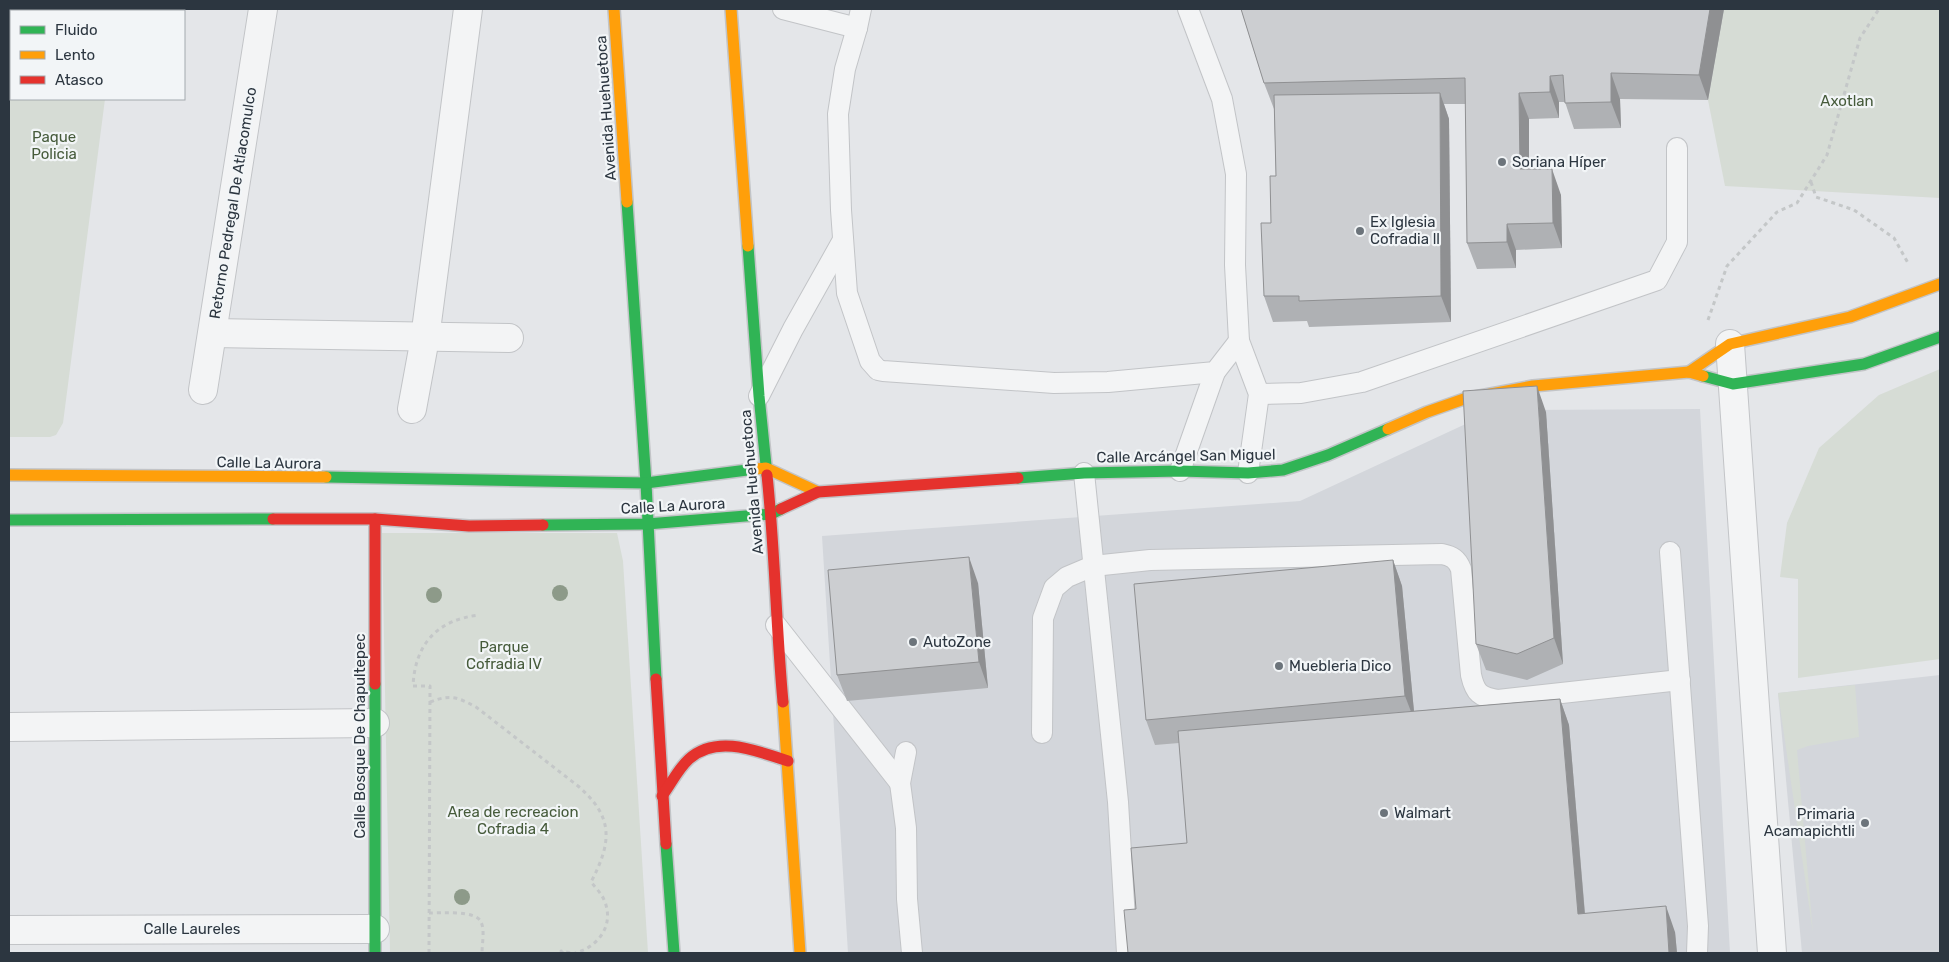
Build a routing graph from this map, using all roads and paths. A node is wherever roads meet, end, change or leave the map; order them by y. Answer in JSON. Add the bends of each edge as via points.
{"nodes":[{"id":1,"x":263,"y":9,"type":"edge"},
{"id":2,"x":468,"y":9,"type":"edge"},
{"id":3,"x":614,"y":9,"type":"edge"},
{"id":4,"x":731,"y":9,"type":"edge"},
{"id":5,"x":782,"y":9,"type":"edge"},
{"id":6,"x":861,"y":9,"type":"edge"},
{"id":7,"x":1188,"y":9,"type":"edge"},
{"id":8,"x":1879,"y":9,"type":"edge"},
{"id":9,"x":857,"y":28,"type":"junction"},
{"id":10,"x":1677,"y":148,"type":"dead end"},
{"id":11,"x":1811,"y":182,"type":"junction"},
{"id":12,"x":843,"y":240,"type":"junction"},
{"id":13,"x":1940,"y":284,"type":"edge"},
{"id":14,"x":1922,"y":291,"type":"junction"},
{"id":15,"x":1705,"y":328,"type":"dead end"},
{"id":16,"x":213,"y":333,"type":"junction"},
{"id":17,"x":1940,"y":337,"type":"edge"},
{"id":18,"x":425,"y":338,"type":"junction"},
{"id":19,"x":509,"y":338,"type":"dead end"},
{"id":20,"x":1239,"y":341,"type":"junction"},
{"id":21,"x":1730,"y":344,"type":"junction"},
{"id":22,"x":1215,"y":372,"type":"junction"},
{"id":23,"x":1689,"y":372,"type":"junction"},
{"id":24,"x":1733,"y":384,"type":"junction"},
{"id":25,"x":204,"y":390,"type":"dead end"},
{"id":26,"x":1260,"y":394,"type":"junction"},
{"id":27,"x":759,"y":396,"type":"junction"},
{"id":28,"x":412,"y":410,"type":"dead end"},
{"id":29,"x":766,"y":468,"type":"junction"},
{"id":30,"x":1180,"y":471,"type":"junction"},
{"id":31,"x":1084,"y":473,"type":"junction"},
{"id":32,"x":1248,"y":473,"type":"junction"},
{"id":33,"x":9,"y":475,"type":"edge"},
{"id":34,"x":646,"y":483,"type":"junction"},
{"id":35,"x":818,"y":492,"type":"junction"},
{"id":36,"x":771,"y":514,"type":"junction"},
{"id":37,"x":375,"y":519,"type":"junction"},
{"id":38,"x":9,"y":520,"type":"edge"},
{"id":39,"x":647,"y":524,"type":"junction"},
{"id":40,"x":1670,"y":552,"type":"dead end"},
{"id":41,"x":1093,"y":566,"type":"junction"},
{"id":42,"x":479,"y":615,"type":"dead end"},
{"id":43,"x":776,"y":625,"type":"junction"},
{"id":44,"x":1680,"y":680,"type":"junction"},
{"id":45,"x":430,"y":702,"type":"junction"},
{"id":46,"x":375,"y":723,"type":"junction"},
{"id":47,"x":9,"y":727,"type":"edge"},
{"id":48,"x":1042,"y":733,"type":"dead end"},
{"id":49,"x":906,"y":752,"type":"dead end"},
{"id":50,"x":788,"y":761,"type":"junction"},
{"id":51,"x":900,"y":783,"type":"junction"},
{"id":52,"x":662,"y":796,"type":"junction"},
{"id":53,"x":429,"y":913,"type":"junction"},
{"id":54,"x":9,"y":930,"type":"edge"},
{"id":55,"x":375,"y":941,"type":"edge"},
{"id":56,"x":429,"y":953,"type":"edge"},
{"id":57,"x":482,"y":953,"type":"edge"},
{"id":58,"x":563,"y":953,"type":"edge"},
{"id":59,"x":573,"y":953,"type":"edge"},
{"id":60,"x":674,"y":953,"type":"edge"},
{"id":61,"x":800,"y":953,"type":"edge"},
{"id":62,"x":912,"y":953,"type":"edge"},
{"id":63,"x":1127,"y":953,"type":"edge"},
{"id":64,"x":1697,"y":953,"type":"edge"},
{"id":65,"x":1772,"y":953,"type":"edge"}],
"edges":[{"from":1,"to":16,"type":"street","name":"Retorno Pedregal De Atlacomulco"},
{"from":2,"to":18,"type":"street"},
{"from":3,"to":34,"type":"street","name":"Avenida Huehuetoca"},
{"from":4,"to":27,"type":"street","name":"Avenida Huehuetoca"},
{"from":5,"to":9,"type":"lane"},
{"from":6,"to":9,"type":"lane"},
{"from":7,"to":20,"type":"lane","via":[[1222,99],[1236,174],[1234,265]]},
{"from":8,"to":11,"type":"path","via":[[1860,38],[1828,155]]},
{"from":9,"to":12,"type":"lane","via":[[845,69],[838,114]]},
{"from":10,"to":26,"type":"lane","via":[[1677,242],[1658,280],[1362,382],[1301,393]]},
{"from":11,"to":14,"type":"path","via":[[1816,197],[1854,210],[1894,238]]},
{"from":11,"to":15,"type":"path","via":[[1797,203],[1777,212],[1727,266]]},
{"from":12,"to":22,"type":"lane","via":[[847,292],[870,360],[878,370],[1054,383],[1108,382]]},
{"from":12,"to":27,"type":"lane"},
{"from":13,"to":14,"type":"street","name":"Calle Arcángel San Miguel"},
{"from":14,"to":21,"type":"street","name":"Calle Arcángel San Miguel","via":[[1850,317]]},
{"from":16,"to":18,"type":"street","name":"Retorno Pedregal De Atlacomulco"},
{"from":16,"to":25,"type":"street"},
{"from":17,"to":24,"type":"street","name":"Calle Arcángel San Miguel","via":[[1864,364]]},
{"from":18,"to":19,"type":"street","name":"Retorno Pedregal De Atlacomulco"},
{"from":18,"to":28,"type":"street"},
{"from":20,"to":22,"type":"lane"},
{"from":20,"to":26,"type":"lane"},
{"from":21,"to":23,"type":"street","name":"Calle Arcángel San Miguel"},
{"from":21,"to":24,"type":"street"},
{"from":22,"to":30,"type":"lane"},
{"from":23,"to":24,"type":"street","name":"Calle Arcángel San Miguel"},
{"from":23,"to":32,"type":"street","name":"Calle Arcángel San Miguel","via":[[1533,386],[1464,399],[1328,455],[1283,470]]},
{"from":24,"to":65,"type":"street"},
{"from":26,"to":32,"type":"lane"},
{"from":27,"to":29,"type":"street","name":"Avenida Huehuetoca"},
{"from":29,"to":34,"type":"street","name":"Calle La Aurora"},
{"from":29,"to":35,"type":"street"},
{"from":29,"to":36,"type":"street","name":"Avenida Huehuetoca"},
{"from":30,"to":31,"type":"street","name":"Calle Arcángel San Miguel"},
{"from":30,"to":32,"type":"street","name":"Calle Arcángel San Miguel"},
{"from":31,"to":35,"type":"street","name":"Calle Arcángel San Miguel"},
{"from":31,"to":41,"type":"lane"},
{"from":33,"to":34,"type":"street","name":"Calle La Aurora"},
{"from":34,"to":39,"type":"street","name":"Avenida Huehuetoca"},
{"from":35,"to":36,"type":"street","name":"Calle La Aurora"},
{"from":36,"to":39,"type":"street","name":"Calle La Aurora"},
{"from":36,"to":43,"type":"street","name":"Avenida Huehuetoca"},
{"from":37,"to":38,"type":"street","name":"Calle La Aurora"},
{"from":37,"to":39,"type":"street","name":"Calle La Aurora","via":[[468,526]]},
{"from":37,"to":46,"type":"street","name":"Calle Bosque De Chapultepec"},
{"from":39,"to":52,"type":"street","name":"Avenida Huehuetoca"},
{"from":40,"to":44,"type":"lane"},
{"from":41,"to":44,"type":"lane","via":[[1150,560],[1450,556],[1458,560],[1461,569],[1474,688],[1485,698],[1498,700]]},
{"from":41,"to":48,"type":"lane","via":[[1067,577],[1054,588],[1043,618]]},
{"from":41,"to":63,"type":"lane","via":[[1118,802]]},
{"from":42,"to":45,"type":"path","via":[[442,626],[422,649],[416,661],[413,686],[430,686]]},
{"from":43,"to":50,"type":"street","name":"Avenida Huehuetoca"},
{"from":43,"to":51,"type":"lane"},
{"from":44,"to":64,"type":"lane","via":[[1698,926]]},
{"from":45,"to":53,"type":"path"},
{"from":45,"to":59,"type":"path","via":[[451,696],[476,707],[592,797],[599,809],[607,838],[605,852],[591,882],[605,901],[608,919],[598,941],[583,951]]},
{"from":46,"to":47,"type":"street"},
{"from":46,"to":55,"type":"street","name":"Calle Bosque De Chapultepec"},
{"from":49,"to":51,"type":"lane"},
{"from":50,"to":52,"type":"street","via":[[746,748],[721,746],[704,749],[689,759]]},
{"from":50,"to":61,"type":"street","name":"Avenida Huehuetoca"},
{"from":51,"to":62,"type":"lane","via":[[906,828]]},
{"from":52,"to":60,"type":"street","name":"Avenida Huehuetoca"},
{"from":53,"to":56,"type":"path"},
{"from":53,"to":57,"type":"path","via":[[476,916],[481,920]]},
{"from":54,"to":55,"type":"street","name":"Calle Laureles"},
{"from":58,"to":59,"type":"path","via":[[561,951]]}]}
